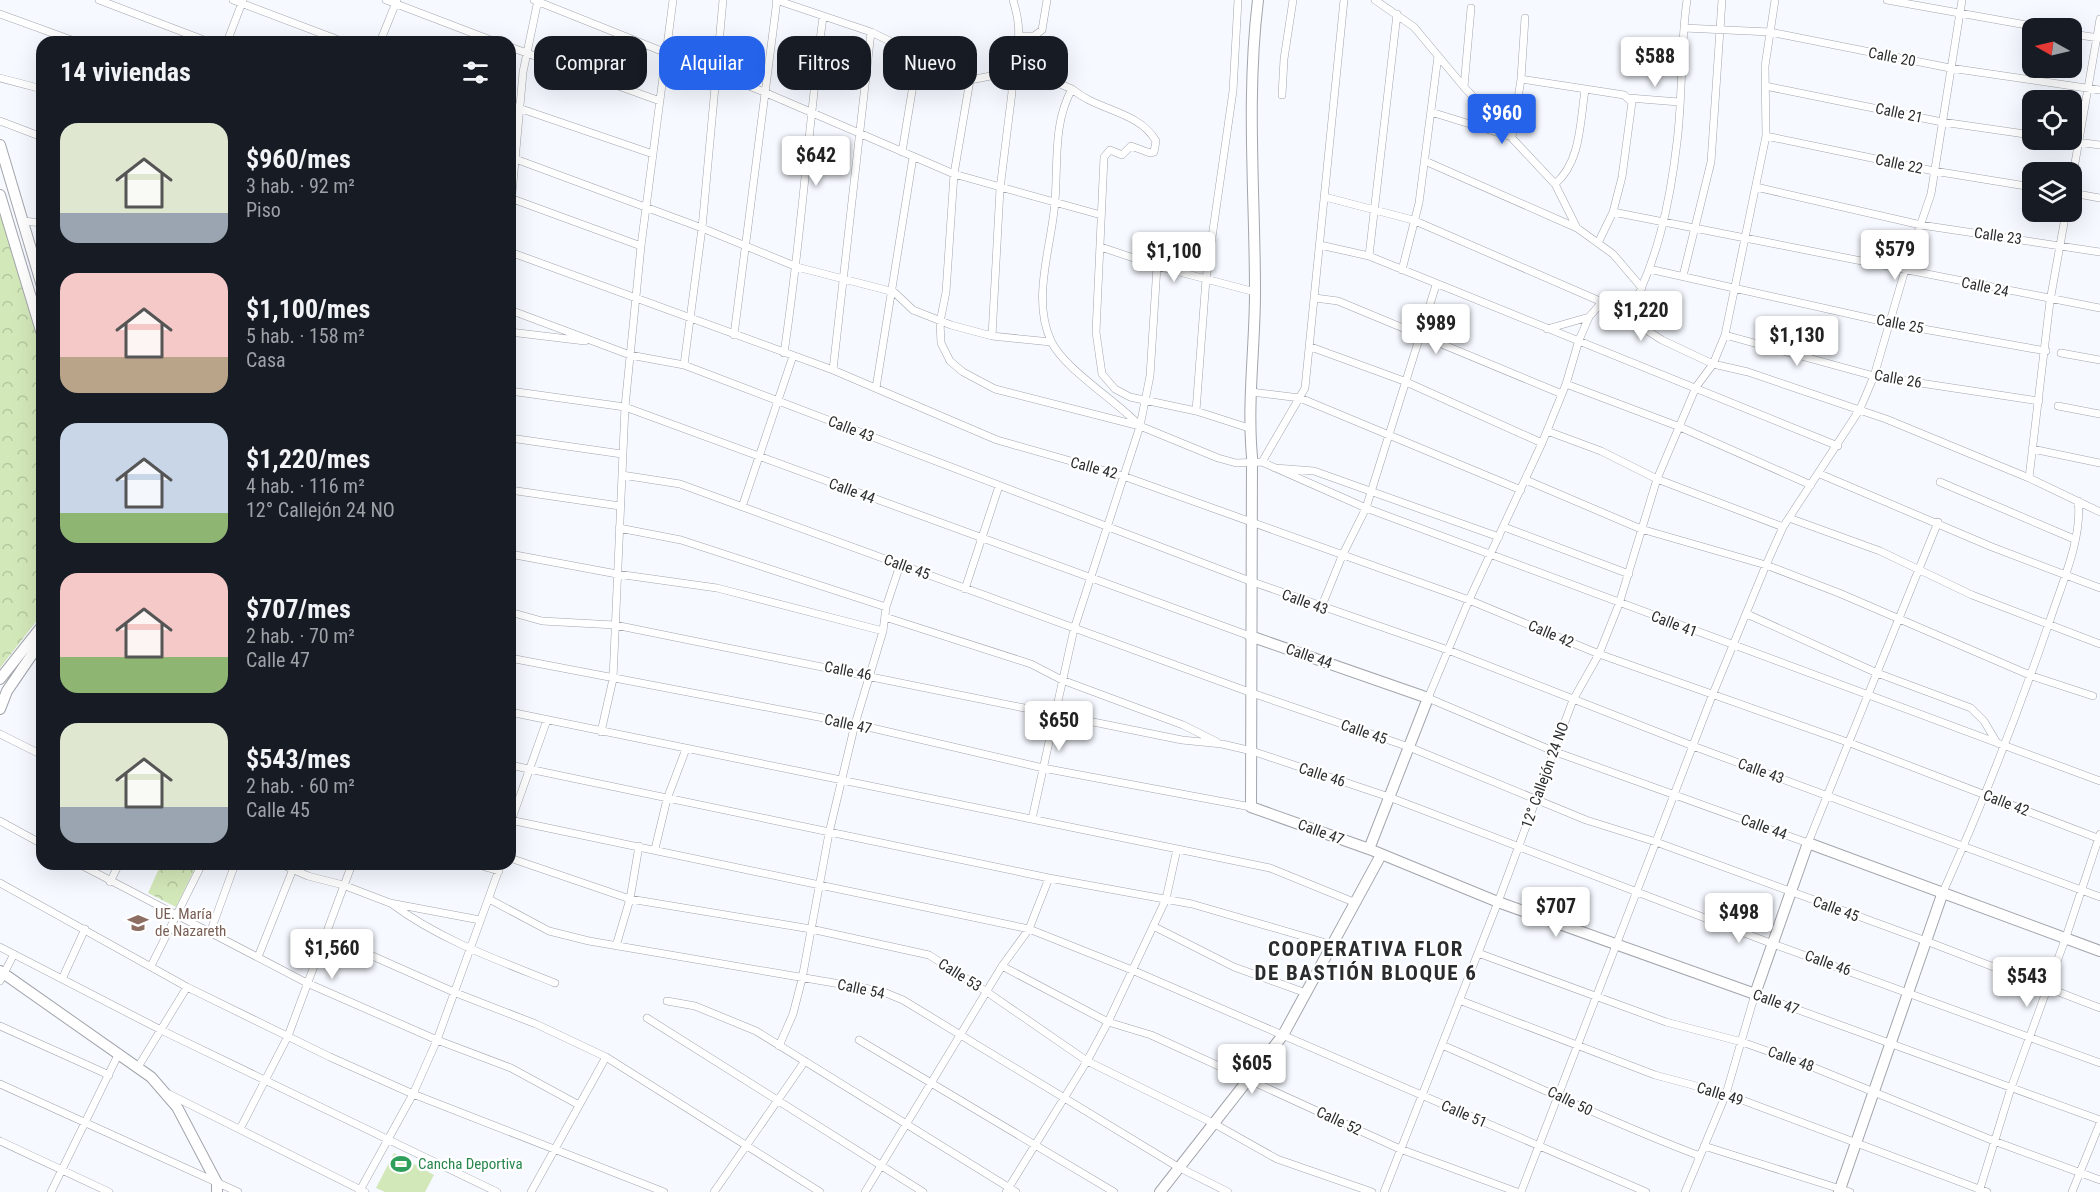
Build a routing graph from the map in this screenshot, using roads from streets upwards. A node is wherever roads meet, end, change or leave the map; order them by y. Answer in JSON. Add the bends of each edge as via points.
{"nodes":[{"id":1,"x":233,"y":0,"type":"edge"},
{"id":2,"x":386,"y":0,"type":"edge"},
{"id":3,"x":537,"y":0,"type":"edge"},
{"id":4,"x":673,"y":0,"type":"edge"},
{"id":5,"x":723,"y":0,"type":"edge"},
{"id":6,"x":777,"y":0,"type":"edge"},
{"id":7,"x":1013,"y":0,"type":"edge"},
{"id":8,"x":1047,"y":0,"type":"edge"},
{"id":9,"x":1238,"y":0,"type":"edge"},
{"id":10,"x":1258,"y":0,"type":"edge"},
{"id":11,"x":1293,"y":0,"type":"edge"},
{"id":12,"x":1344,"y":0,"type":"edge"},
{"id":13,"x":1375,"y":0,"type":"edge"},
{"id":14,"x":1686,"y":0,"type":"edge"},
{"id":15,"x":1722,"y":0,"type":"edge"},
{"id":16,"x":1775,"y":0,"type":"edge"},
{"id":17,"x":1887,"y":0,"type":"edge"},
{"id":18,"x":1962,"y":0,"type":"edge"},
{"id":19,"x":104,"y":1,"type":"edge"},
{"id":20,"x":243,"y":2,"type":"edge"},
{"id":21,"x":396,"y":2,"type":"edge"},
{"id":22,"x":1471,"y":8,"type":"dead end"},
{"id":23,"x":0,"y":14,"type":"edge"},
{"id":24,"x":1397,"y":14,"type":"junction"},
{"id":25,"x":1959,"y":14,"type":"junction"},
{"id":26,"x":823,"y":17,"type":"junction"},
{"id":27,"x":1525,"y":18,"type":"dead end"},
{"id":28,"x":2100,"y":19,"type":"edge"},
{"id":29,"x":2022,"y":24,"type":"edge"},
{"id":30,"x":1684,"y":27,"type":"junction"},
{"id":31,"x":1719,"y":28,"type":"junction"},
{"id":32,"x":871,"y":32,"type":"junction"},
{"id":33,"x":1770,"y":32,"type":"junction"},
{"id":34,"x":60,"y":36,"type":"edge"},
{"id":35,"x":194,"y":36,"type":"edge"},
{"id":36,"x":229,"y":36,"type":"edge"},
{"id":37,"x":329,"y":36,"type":"edge"},
{"id":38,"x":382,"y":36,"type":"edge"},
{"id":39,"x":481,"y":36,"type":"edge"},
{"id":40,"x":668,"y":36,"type":"edge"},
{"id":41,"x":719,"y":36,"type":"edge"},
{"id":42,"x":1021,"y":36,"type":"edge"},
{"id":43,"x":1034,"y":36,"type":"edge"},
{"id":44,"x":2082,"y":36,"type":"edge"},
{"id":45,"x":883,"y":38,"type":"edge"},
{"id":46,"x":2098,"y":38,"type":"edge"},
{"id":47,"x":516,"y":49,"type":"edge"},
{"id":48,"x":659,"y":50,"type":"edge"},
{"id":49,"x":527,"y":54,"type":"junction"},
{"id":50,"x":1438,"y":56,"type":"junction"},
{"id":51,"x":1950,"y":68,"type":"junction"},
{"id":52,"x":0,"y":78,"type":"edge"},
{"id":53,"x":1521,"y":80,"type":"junction"},
{"id":54,"x":1766,"y":86,"type":"junction"},
{"id":55,"x":36,"y":87,"type":"edge"},
{"id":56,"x":1068,"y":87,"type":"edge"},
{"id":57,"x":1464,"y":87,"type":"junction"},
{"id":58,"x":2088,"y":88,"type":"junction"},
{"id":59,"x":1072,"y":89,"type":"junction"},
{"id":60,"x":661,"y":90,"type":"edge"},
{"id":61,"x":714,"y":90,"type":"edge"},
{"id":62,"x":759,"y":90,"type":"edge"},
{"id":63,"x":912,"y":90,"type":"edge"},
{"id":64,"x":968,"y":90,"type":"edge"},
{"id":65,"x":1012,"y":90,"type":"edge"},
{"id":66,"x":1586,"y":90,"type":"junction"},
{"id":67,"x":2100,"y":90,"type":"edge"},
{"id":68,"x":764,"y":92,"type":"junction"},
{"id":69,"x":1282,"y":96,"type":"dead end"},
{"id":70,"x":1629,"y":98,"type":"junction"},
{"id":71,"x":660,"y":101,"type":"junction"},
{"id":72,"x":1679,"y":102,"type":"junction"},
{"id":73,"x":516,"y":107,"type":"edge"},
{"id":74,"x":520,"y":108,"type":"junction"},
{"id":75,"x":810,"y":111,"type":"junction"},
{"id":76,"x":1431,"y":112,"type":"junction"},
{"id":77,"x":2082,"y":120,"type":"edge"},
{"id":78,"x":0,"y":121,"type":"edge"},
{"id":79,"x":1942,"y":122,"type":"junction"},
{"id":80,"x":860,"y":132,"type":"junction"},
{"id":81,"x":2022,"y":134,"type":"edge"},
{"id":82,"x":36,"y":135,"type":"edge"},
{"id":83,"x":1766,"y":136,"type":"junction"},
{"id":84,"x":516,"y":137,"type":"edge"},
{"id":85,"x":1512,"y":137,"type":"junction"},
{"id":86,"x":2082,"y":143,"type":"edge"},
{"id":87,"x":0,"y":145,"type":"edge"},
{"id":88,"x":2100,"y":145,"type":"edge"},
{"id":89,"x":902,"y":152,"type":"junction"},
{"id":90,"x":653,"y":154,"type":"junction"},
{"id":91,"x":914,"y":157,"type":"junction"},
{"id":92,"x":516,"y":159,"type":"edge"},
{"id":93,"x":1425,"y":161,"type":"junction"},
{"id":94,"x":1934,"y":171,"type":"junction"},
{"id":95,"x":954,"y":174,"type":"junction"},
{"id":96,"x":1555,"y":184,"type":"junction"},
{"id":97,"x":2022,"y":185,"type":"edge"},
{"id":98,"x":1756,"y":186,"type":"junction"},
{"id":99,"x":1000,"y":189,"type":"junction"},
{"id":100,"x":0,"y":195,"type":"edge"},
{"id":101,"x":2082,"y":195,"type":"edge"},
{"id":102,"x":1325,"y":197,"type":"junction"},
{"id":103,"x":2100,"y":198,"type":"edge"},
{"id":104,"x":516,"y":201,"type":"edge"},
{"id":105,"x":1055,"y":204,"type":"junction"},
{"id":106,"x":646,"y":209,"type":"junction"},
{"id":107,"x":1374,"y":212,"type":"junction"},
{"id":108,"x":1613,"y":212,"type":"junction"},
{"id":109,"x":1101,"y":215,"type":"junction"},
{"id":110,"x":1413,"y":220,"type":"junction"},
{"id":111,"x":23,"y":221,"type":"junction"},
{"id":112,"x":1664,"y":221,"type":"junction"},
{"id":113,"x":36,"y":222,"type":"edge"},
{"id":114,"x":2064,"y":222,"type":"edge"},
{"id":115,"x":1921,"y":225,"type":"junction"},
{"id":116,"x":702,"y":228,"type":"junction"},
{"id":117,"x":1577,"y":228,"type":"junction"},
{"id":118,"x":1694,"y":230,"type":"junction"},
{"id":119,"x":1745,"y":237,"type":"junction"},
{"id":120,"x":1599,"y":242,"type":"junction"},
{"id":121,"x":745,"y":244,"type":"junction"},
{"id":122,"x":1320,"y":245,"type":"junction"},
{"id":123,"x":2060,"y":245,"type":"junction"},
{"id":124,"x":641,"y":246,"type":"junction"},
{"id":125,"x":1101,"y":247,"type":"junction"},
{"id":126,"x":2100,"y":252,"type":"edge"},
{"id":127,"x":516,"y":254,"type":"edge"},
{"id":128,"x":1369,"y":256,"type":"junction"},
{"id":129,"x":36,"y":260,"type":"edge"},
{"id":130,"x":1157,"y":266,"type":"junction"},
{"id":131,"x":797,"y":267,"type":"junction"},
{"id":132,"x":1649,"y":269,"type":"junction"},
{"id":133,"x":1402,"y":270,"type":"junction"},
{"id":134,"x":1905,"y":270,"type":"junction"},
{"id":135,"x":1683,"y":276,"type":"junction"},
{"id":136,"x":1206,"y":279,"type":"junction"},
{"id":137,"x":842,"y":280,"type":"junction"},
{"id":138,"x":1436,"y":285,"type":"junction"},
{"id":139,"x":1642,"y":288,"type":"junction"},
{"id":140,"x":1735,"y":288,"type":"junction"},
{"id":141,"x":894,"y":292,"type":"junction"},
{"id":142,"x":1255,"y":292,"type":"junction"},
{"id":143,"x":1315,"y":298,"type":"junction"},
{"id":144,"x":636,"y":299,"type":"junction"},
{"id":145,"x":2050,"y":300,"type":"junction"},
{"id":146,"x":1602,"y":302,"type":"junction"},
{"id":147,"x":2100,"y":308,"type":"edge"},
{"id":148,"x":516,"y":312,"type":"edge"},
{"id":149,"x":36,"y":314,"type":"edge"},
{"id":150,"x":1589,"y":317,"type":"junction"},
{"id":151,"x":689,"y":318,"type":"junction"},
{"id":152,"x":1626,"y":318,"type":"junction"},
{"id":153,"x":940,"y":322,"type":"junction"},
{"id":154,"x":1890,"y":323,"type":"junction"},
{"id":155,"x":1547,"y":329,"type":"junction"},
{"id":156,"x":516,"y":333,"type":"edge"},
{"id":157,"x":1419,"y":334,"type":"junction"},
{"id":158,"x":734,"y":335,"type":"junction"},
{"id":159,"x":1725,"y":335,"type":"junction"},
{"id":160,"x":992,"y":336,"type":"junction"},
{"id":161,"x":1579,"y":340,"type":"junction"},
{"id":162,"x":1051,"y":342,"type":"junction"},
{"id":163,"x":597,"y":343,"type":"junction"},
{"id":164,"x":1311,"y":347,"type":"junction"},
{"id":165,"x":2046,"y":351,"type":"junction"},
{"id":166,"x":784,"y":353,"type":"junction"},
{"id":167,"x":2061,"y":353,"type":"dead end"},
{"id":168,"x":630,"y":355,"type":"junction"},
{"id":169,"x":793,"y":356,"type":"junction"},
{"id":170,"x":2100,"y":360,"type":"edge"},
{"id":171,"x":1713,"y":364,"type":"junction"},
{"id":172,"x":684,"y":365,"type":"junction"},
{"id":173,"x":833,"y":370,"type":"junction"},
{"id":174,"x":1875,"y":376,"type":"junction"},
{"id":175,"x":1404,"y":381,"type":"junction"},
{"id":176,"x":1566,"y":384,"type":"junction"},
{"id":177,"x":1696,"y":387,"type":"junction"},
{"id":178,"x":876,"y":388,"type":"junction"},
{"id":179,"x":516,"y":392,"type":"edge"},
{"id":180,"x":1251,"y":392,"type":"junction"},
{"id":181,"x":1562,"y":394,"type":"junction"},
{"id":182,"x":1300,"y":398,"type":"junction"},
{"id":183,"x":1146,"y":401,"type":"junction"},
{"id":184,"x":2039,"y":401,"type":"junction"},
{"id":185,"x":778,"y":402,"type":"junction"},
{"id":186,"x":2058,"y":406,"type":"dead end"},
{"id":187,"x":624,"y":407,"type":"junction"},
{"id":188,"x":1860,"y":409,"type":"junction"},
{"id":189,"x":1196,"y":411,"type":"junction"},
{"id":190,"x":2100,"y":414,"type":"edge"},
{"id":191,"x":1140,"y":426,"type":"junction"},
{"id":192,"x":1680,"y":427,"type":"junction"},
{"id":193,"x":1249,"y":428,"type":"junction"},
{"id":194,"x":1547,"y":431,"type":"junction"},
{"id":195,"x":1388,"y":435,"type":"junction"},
{"id":196,"x":516,"y":439,"type":"edge"},
{"id":197,"x":1542,"y":443,"type":"junction"},
{"id":198,"x":1838,"y":446,"type":"junction"},
{"id":199,"x":2032,"y":449,"type":"junction"},
{"id":200,"x":622,"y":454,"type":"junction"},
{"id":201,"x":761,"y":457,"type":"junction"},
{"id":202,"x":1256,"y":462,"type":"junction"},
{"id":203,"x":2100,"y":463,"type":"edge"},
{"id":204,"x":1275,"y":468,"type":"junction"},
{"id":205,"x":1820,"y":474,"type":"junction"},
{"id":206,"x":622,"y":475,"type":"junction"},
{"id":207,"x":1123,"y":476,"type":"junction"},
{"id":208,"x":2029,"y":478,"type":"junction"},
{"id":209,"x":1657,"y":479,"type":"junction"},
{"id":210,"x":1526,"y":480,"type":"junction"},
{"id":211,"x":1940,"y":482,"type":"dead end"},
{"id":212,"x":1810,"y":485,"type":"junction"},
{"id":213,"x":999,"y":486,"type":"junction"},
{"id":214,"x":1370,"y":490,"type":"junction"},
{"id":215,"x":1521,"y":490,"type":"junction"},
{"id":216,"x":516,"y":491,"type":"edge"},
{"id":217,"x":2078,"y":501,"type":"junction"},
{"id":218,"x":620,"y":507,"type":"junction"},
{"id":219,"x":742,"y":507,"type":"junction"},
{"id":220,"x":1366,"y":508,"type":"junction"},
{"id":221,"x":2100,"y":512,"type":"edge"},
{"id":222,"x":1789,"y":518,"type":"junction"},
{"id":223,"x":1938,"y":522,"type":"junction"},
{"id":224,"x":1250,"y":523,"type":"junction"},
{"id":225,"x":1106,"y":527,"type":"junction"},
{"id":226,"x":1504,"y":527,"type":"junction"},
{"id":227,"x":1783,"y":527,"type":"junction"},
{"id":228,"x":619,"y":528,"type":"junction"},
{"id":229,"x":1641,"y":529,"type":"junction"},
{"id":230,"x":1499,"y":537,"type":"junction"},
{"id":231,"x":982,"y":538,"type":"junction"},
{"id":232,"x":2074,"y":539,"type":"junction"},
{"id":233,"x":516,"y":555,"type":"edge"},
{"id":234,"x":1491,"y":555,"type":"junction"},
{"id":235,"x":1342,"y":556,"type":"junction"},
{"id":236,"x":900,"y":565,"type":"junction"},
{"id":237,"x":1766,"y":565,"type":"junction"},
{"id":238,"x":1921,"y":570,"type":"junction"},
{"id":239,"x":617,"y":574,"type":"junction"},
{"id":240,"x":1629,"y":574,"type":"junction"},
{"id":241,"x":2066,"y":574,"type":"junction"},
{"id":242,"x":1091,"y":578,"type":"junction"},
{"id":243,"x":1250,"y":582,"type":"junction"},
{"id":244,"x":2100,"y":588,"type":"edge"},
{"id":245,"x":965,"y":589,"type":"junction"},
{"id":246,"x":1469,"y":600,"type":"junction"},
{"id":247,"x":1619,"y":604,"type":"junction"},
{"id":248,"x":886,"y":607,"type":"junction"},
{"id":249,"x":1321,"y":608,"type":"junction"},
{"id":250,"x":516,"y":614,"type":"edge"},
{"id":251,"x":1747,"y":614,"type":"junction"},
{"id":252,"x":885,"y":616,"type":"junction"},
{"id":253,"x":1898,"y":620,"type":"junction"},
{"id":254,"x":615,"y":625,"type":"junction"},
{"id":255,"x":2048,"y":625,"type":"junction"},
{"id":256,"x":1074,"y":629,"type":"junction"},
{"id":257,"x":883,"y":631,"type":"junction"},
{"id":258,"x":36,"y":634,"type":"edge"},
{"id":259,"x":1250,"y":636,"type":"junction"},
{"id":260,"x":2100,"y":644,"type":"edge"},
{"id":261,"x":1733,"y":646,"type":"junction"},
{"id":262,"x":36,"y":649,"type":"edge"},
{"id":263,"x":1448,"y":651,"type":"junction"},
{"id":264,"x":1599,"y":654,"type":"junction"},
{"id":265,"x":516,"y":659,"type":"edge"},
{"id":266,"x":1877,"y":673,"type":"junction"},
{"id":267,"x":869,"y":676,"type":"junction"},
{"id":268,"x":2032,"y":676,"type":"junction"},
{"id":269,"x":0,"y":679,"type":"edge"},
{"id":270,"x":613,"y":679,"type":"junction"},
{"id":271,"x":1062,"y":680,"type":"junction"},
{"id":272,"x":1252,"y":693,"type":"junction"},
{"id":273,"x":1869,"y":695,"type":"junction"},
{"id":274,"x":1712,"y":696,"type":"junction"},
{"id":275,"x":2093,"y":696,"type":"dead end"},
{"id":276,"x":1428,"y":698,"type":"junction"},
{"id":277,"x":1573,"y":700,"type":"junction"},
{"id":278,"x":0,"y":709,"type":"edge"},
{"id":279,"x":516,"y":713,"type":"edge"},
{"id":280,"x":1054,"y":713,"type":"junction"},
{"id":281,"x":547,"y":720,"type":"junction"},
{"id":282,"x":855,"y":724,"type":"junction"},
{"id":283,"x":601,"y":732,"type":"junction"},
{"id":284,"x":0,"y":734,"type":"edge"},
{"id":285,"x":1850,"y":743,"type":"junction"},
{"id":286,"x":1222,"y":744,"type":"junction"},
{"id":287,"x":2001,"y":744,"type":"junction"},
{"id":288,"x":1693,"y":746,"type":"junction"},
{"id":289,"x":1409,"y":747,"type":"junction"},
{"id":290,"x":686,"y":749,"type":"junction"},
{"id":291,"x":1553,"y":751,"type":"junction"},
{"id":292,"x":36,"y":752,"type":"edge"},
{"id":293,"x":1252,"y":752,"type":"junction"},
{"id":294,"x":516,"y":767,"type":"edge"},
{"id":295,"x":1043,"y":768,"type":"junction"},
{"id":296,"x":529,"y":770,"type":"junction"},
{"id":297,"x":843,"y":781,"type":"junction"},
{"id":298,"x":2100,"y":781,"type":"edge"},
{"id":299,"x":1674,"y":794,"type":"junction"},
{"id":300,"x":1828,"y":795,"type":"junction"},
{"id":301,"x":1984,"y":795,"type":"junction"},
{"id":302,"x":1389,"y":797,"type":"junction"},
{"id":303,"x":1536,"y":798,"type":"junction"},
{"id":304,"x":668,"y":799,"type":"junction"},
{"id":305,"x":516,"y":805,"type":"edge"},
{"id":306,"x":1251,"y":807,"type":"junction"},
{"id":307,"x":1032,"y":819,"type":"junction"},
{"id":308,"x":0,"y":821,"type":"edge"},
{"id":309,"x":516,"y":822,"type":"edge"},
{"id":310,"x":829,"y":832,"type":"junction"},
{"id":311,"x":2100,"y":837,"type":"edge"},
{"id":312,"x":36,"y":841,"type":"edge"},
{"id":313,"x":1656,"y":842,"type":"junction"},
{"id":314,"x":1808,"y":843,"type":"junction"},
{"id":315,"x":1964,"y":845,"type":"junction"},
{"id":316,"x":639,"y":846,"type":"junction"},
{"id":317,"x":1519,"y":846,"type":"junction"},
{"id":318,"x":655,"y":849,"type":"junction"},
{"id":319,"x":1177,"y":849,"type":"junction"},
{"id":320,"x":1369,"y":849,"type":"junction"},
{"id":321,"x":1381,"y":855,"type":"junction"},
{"id":322,"x":516,"y":860,"type":"edge"},
{"id":323,"x":89,"y":870,"type":"edge"},
{"id":324,"x":116,"y":870,"type":"edge"},
{"id":325,"x":199,"y":870,"type":"edge"},
{"id":326,"x":233,"y":870,"type":"edge"},
{"id":327,"x":293,"y":870,"type":"edge"},
{"id":328,"x":295,"y":870,"type":"edge"},
{"id":329,"x":349,"y":870,"type":"edge"},
{"id":330,"x":499,"y":870,"type":"edge"},
{"id":331,"x":1049,"y":878,"type":"junction"},
{"id":332,"x":110,"y":882,"type":"junction"},
{"id":333,"x":820,"y":883,"type":"junction"},
{"id":334,"x":0,"y":884,"type":"edge"},
{"id":335,"x":343,"y":885,"type":"junction"},
{"id":336,"x":2082,"y":890,"type":"junction"},
{"id":337,"x":1638,"y":892,"type":"junction"},
{"id":338,"x":1943,"y":892,"type":"junction"},
{"id":339,"x":1791,"y":893,"type":"junction"},
{"id":340,"x":2100,"y":897,"type":"edge"},
{"id":341,"x":489,"y":899,"type":"junction"},
{"id":342,"x":630,"y":899,"type":"junction"},
{"id":343,"x":1166,"y":899,"type":"junction"},
{"id":344,"x":1498,"y":902,"type":"junction"},
{"id":345,"x":390,"y":903,"type":"junction"},
{"id":346,"x":1356,"y":903,"type":"junction"},
{"id":347,"x":177,"y":916,"type":"junction"},
{"id":348,"x":480,"y":920,"type":"junction"},
{"id":349,"x":1153,"y":926,"type":"junction"},
{"id":350,"x":1029,"y":928,"type":"junction"},
{"id":351,"x":85,"y":929,"type":"junction"},
{"id":352,"x":811,"y":929,"type":"junction"},
{"id":353,"x":210,"y":933,"type":"junction"},
{"id":354,"x":325,"y":935,"type":"junction"},
{"id":355,"x":2066,"y":937,"type":"junction"},
{"id":356,"x":1926,"y":941,"type":"junction"},
{"id":357,"x":1773,"y":944,"type":"junction"},
{"id":358,"x":1333,"y":945,"type":"junction"},
{"id":359,"x":1618,"y":945,"type":"junction"},
{"id":360,"x":0,"y":946,"type":"edge"},
{"id":361,"x":616,"y":946,"type":"junction"},
{"id":362,"x":469,"y":948,"type":"junction"},
{"id":363,"x":2100,"y":951,"type":"edge"},
{"id":364,"x":1478,"y":953,"type":"junction"},
{"id":365,"x":14,"y":954,"type":"junction"},
{"id":366,"x":258,"y":957,"type":"junction"},
{"id":367,"x":151,"y":966,"type":"junction"},
{"id":368,"x":1002,"y":966,"type":"junction"},
{"id":369,"x":1132,"y":970,"type":"junction"},
{"id":370,"x":1,"y":976,"type":"edge"},
{"id":371,"x":63,"y":977,"type":"junction"},
{"id":372,"x":802,"y":979,"type":"junction"},
{"id":373,"x":307,"y":983,"type":"junction"},
{"id":374,"x":555,"y":983,"type":"dead end"},
{"id":375,"x":187,"y":987,"type":"junction"},
{"id":376,"x":2047,"y":989,"type":"junction"},
{"id":377,"x":987,"y":992,"type":"junction"},
{"id":378,"x":456,"y":993,"type":"junction"},
{"id":379,"x":1306,"y":993,"type":"junction"},
{"id":380,"x":1908,"y":993,"type":"junction"},
{"id":381,"x":1755,"y":994,"type":"junction"},
{"id":382,"x":1597,"y":997,"type":"junction"},
{"id":383,"x":1460,"y":1000,"type":"junction"},
{"id":384,"x":667,"y":1001,"type":"dead end"},
{"id":385,"x":2100,"y":1008,"type":"edge"},
{"id":386,"x":647,"y":1018,"type":"dead end"},
{"id":387,"x":1108,"y":1022,"type":"junction"},
{"id":388,"x":0,"y":1026,"type":"edge"},
{"id":389,"x":161,"y":1030,"type":"junction"},
{"id":390,"x":960,"y":1035,"type":"junction"},
{"id":391,"x":1283,"y":1035,"type":"junction"},
{"id":392,"x":288,"y":1036,"type":"junction"},
{"id":393,"x":2030,"y":1037,"type":"junction"},
{"id":394,"x":438,"y":1040,"type":"junction"},
{"id":395,"x":859,"y":1040,"type":"dead end"},
{"id":396,"x":1742,"y":1042,"type":"junction"},
{"id":397,"x":1891,"y":1043,"type":"junction"},
{"id":398,"x":1442,"y":1045,"type":"junction"},
{"id":399,"x":779,"y":1046,"type":"junction"},
{"id":400,"x":1578,"y":1046,"type":"junction"},
{"id":401,"x":119,"y":1053,"type":"junction"},
{"id":402,"x":606,"y":1057,"type":"junction"},
{"id":403,"x":806,"y":1061,"type":"junction"},
{"id":404,"x":1087,"y":1061,"type":"junction"},
{"id":405,"x":2100,"y":1063,"type":"edge"},
{"id":406,"x":138,"y":1067,"type":"junction"},
{"id":407,"x":109,"y":1075,"type":"junction"},
{"id":408,"x":1248,"y":1079,"type":"junction"},
{"id":409,"x":266,"y":1080,"type":"junction"},
{"id":410,"x":931,"y":1083,"type":"junction"},
{"id":411,"x":0,"y":1084,"type":"edge"},
{"id":412,"x":2011,"y":1088,"type":"junction"},
{"id":413,"x":163,"y":1091,"type":"junction"},
{"id":414,"x":1873,"y":1093,"type":"junction"},
{"id":415,"x":413,"y":1094,"type":"junction"},
{"id":416,"x":1726,"y":1094,"type":"junction"},
{"id":417,"x":1559,"y":1095,"type":"junction"},
{"id":418,"x":1422,"y":1096,"type":"junction"},
{"id":419,"x":1064,"y":1098,"type":"junction"},
{"id":420,"x":779,"y":1103,"type":"junction"},
{"id":421,"x":579,"y":1105,"type":"junction"},
{"id":422,"x":2100,"y":1121,"type":"edge"},
{"id":423,"x":87,"y":1122,"type":"junction"},
{"id":424,"x":1213,"y":1123,"type":"junction"},
{"id":425,"x":906,"y":1124,"type":"junction"},
{"id":426,"x":240,"y":1130,"type":"junction"},
{"id":427,"x":388,"y":1139,"type":"junction"},
{"id":428,"x":0,"y":1141,"type":"edge"},
{"id":429,"x":1994,"y":1141,"type":"junction"},
{"id":430,"x":1856,"y":1142,"type":"junction"},
{"id":431,"x":746,"y":1145,"type":"junction"},
{"id":432,"x":1035,"y":1145,"type":"junction"},
{"id":433,"x":1539,"y":1146,"type":"junction"},
{"id":434,"x":1704,"y":1146,"type":"junction"},
{"id":435,"x":555,"y":1149,"type":"junction"},
{"id":436,"x":1400,"y":1149,"type":"junction"},
{"id":437,"x":1700,"y":1156,"type":"junction"},
{"id":438,"x":881,"y":1166,"type":"junction"},
{"id":439,"x":1178,"y":1167,"type":"junction"},
{"id":440,"x":63,"y":1171,"type":"junction"},
{"id":441,"x":2080,"y":1173,"type":"junction"},
{"id":442,"x":2100,"y":1180,"type":"edge"},
{"id":443,"x":217,"y":1188,"type":"edge"},
{"id":444,"x":1007,"y":1190,"type":"edge"},
{"id":445,"x":362,"y":1191,"type":"edge"},
{"id":446,"x":1843,"y":1191,"type":"edge"},
{"id":447,"x":1982,"y":1191,"type":"edge"},
{"id":448,"x":51,"y":1192,"type":"edge"},
{"id":449,"x":108,"y":1192,"type":"edge"},
{"id":450,"x":238,"y":1192,"type":"edge"},
{"id":451,"x":497,"y":1192,"type":"edge"},
{"id":452,"x":531,"y":1192,"type":"edge"},
{"id":453,"x":664,"y":1192,"type":"edge"},
{"id":454,"x":714,"y":1192,"type":"edge"},
{"id":455,"x":820,"y":1192,"type":"edge"},
{"id":456,"x":865,"y":1192,"type":"edge"},
{"id":457,"x":923,"y":1192,"type":"edge"},
{"id":458,"x":1016,"y":1192,"type":"edge"},
{"id":459,"x":1114,"y":1192,"type":"edge"},
{"id":460,"x":1160,"y":1192,"type":"edge"},
{"id":461,"x":1228,"y":1192,"type":"edge"},
{"id":462,"x":1372,"y":1192,"type":"edge"},
{"id":463,"x":1384,"y":1192,"type":"edge"},
{"id":464,"x":1519,"y":1192,"type":"edge"},
{"id":465,"x":1646,"y":1192,"type":"edge"},
{"id":466,"x":1685,"y":1192,"type":"edge"},
{"id":467,"x":2072,"y":1192,"type":"edge"}],
"edges":[{"from":1,"to":20,"type":"street"},
{"from":2,"to":21,"type":"street"},
{"from":3,"to":48,"type":"street"},
{"from":3,"to":49,"type":"street"},
{"from":4,"to":40,"type":"street"},
{"from":5,"to":41,"type":"street"},
{"from":6,"to":26,"type":"street"},
{"from":6,"to":68,"type":"street"},
{"from":7,"to":42,"type":"street"},
{"from":8,"to":43,"type":"street","via":[[1046,20]]},
{"from":9,"to":136,"type":"street","via":[[1233,91]]},
{"from":10,"to":142,"type":"street","via":[[1251,160]]},
{"from":11,"to":69,"type":"street"},
{"from":12,"to":102,"type":"street"},
{"from":13,"to":24,"type":"street"},
{"from":14,"to":30,"type":"street"},
{"from":15,"to":31,"type":"street"},
{"from":16,"to":33,"type":"street","name":"12° Callejón 24 NO"},
{"from":17,"to":25,"type":"street"},
{"from":18,"to":25,"type":"street"},
{"from":19,"to":35,"type":"street"},
{"from":20,"to":36,"type":"street"},
{"from":20,"to":37,"type":"street"},
{"from":21,"to":38,"type":"street"},
{"from":21,"to":39,"type":"street"},
{"from":22,"to":57,"type":"street"},
{"from":23,"to":34,"type":"street"},
{"from":24,"to":50,"type":"street","via":[[1414,27]]},
{"from":24,"to":107,"type":"street"},
{"from":25,"to":29,"type":"street"},
{"from":25,"to":51,"type":"street"},
{"from":26,"to":32,"type":"street"},
{"from":26,"to":75,"type":"street"},
{"from":27,"to":53,"type":"street"},
{"from":28,"to":46,"type":"street"},
{"from":30,"to":31,"type":"street","name":"Calle 20"},
{"from":30,"to":72,"type":"street"},
{"from":31,"to":33,"type":"street","name":"Calle 20"},
{"from":31,"to":118,"type":"street","via":[[1711,162]]},
{"from":32,"to":45,"type":"street"},
{"from":32,"to":80,"type":"street"},
{"from":33,"to":51,"type":"street","name":"Calle 20"},
{"from":33,"to":54,"type":"street","name":"12° Callejón 24 NO"},
{"from":44,"to":46,"type":"street"},
{"from":46,"to":58,"type":"street"},
{"from":47,"to":49,"type":"street"},
{"from":49,"to":71,"type":"street"},
{"from":49,"to":74,"type":"street"},
{"from":50,"to":57,"type":"street"},
{"from":50,"to":76,"type":"street"},
{"from":51,"to":58,"type":"street","name":"Calle 20"},
{"from":51,"to":79,"type":"street"},
{"from":52,"to":55,"type":"street"},
{"from":53,"to":66,"type":"street"},
{"from":53,"to":85,"type":"street"},
{"from":54,"to":79,"type":"street","name":"Calle 21"},
{"from":54,"to":83,"type":"street","name":"12° Callejón 24 NO"},
{"from":56,"to":59,"type":"street"},
{"from":57,"to":85,"type":"street"},
{"from":58,"to":67,"type":"street","name":"Calle 20"},
{"from":58,"to":77,"type":"street"},
{"from":59,"to":105,"type":"street","via":[[1060,121]]},
{"from":59,"to":109,"type":"street","via":[[1094,105],[1144,125],[1156,141],[1154,152],[1150,153],[1131,146],[1122,154],[1106,152]]},
{"from":60,"to":71,"type":"street"},
{"from":61,"to":116,"type":"street"},
{"from":62,"to":68,"type":"street"},
{"from":63,"to":89,"type":"street"},
{"from":64,"to":95,"type":"street","name":"Calle 41"},
{"from":65,"to":99,"type":"street"},
{"from":66,"to":70,"type":"street"},
{"from":66,"to":96,"type":"street","via":[[1573,160]]},
{"from":68,"to":75,"type":"street"},
{"from":68,"to":121,"type":"street"},
{"from":70,"to":72,"type":"street"},
{"from":70,"to":108,"type":"street","via":[[1632,116]]},
{"from":71,"to":90,"type":"street"},
{"from":72,"to":112,"type":"street","via":[[1677,142]]},
{"from":73,"to":74,"type":"street"},
{"from":74,"to":84,"type":"street"},
{"from":74,"to":90,"type":"street"},
{"from":75,"to":80,"type":"street"},
{"from":75,"to":131,"type":"street"},
{"from":76,"to":85,"type":"street"},
{"from":76,"to":93,"type":"street"},
{"from":78,"to":82,"type":"street"},
{"from":79,"to":81,"type":"street","name":"Calle 21"},
{"from":79,"to":94,"type":"street"},
{"from":80,"to":89,"type":"street"},
{"from":80,"to":137,"type":"street"},
{"from":83,"to":94,"type":"street","name":"Calle 22"},
{"from":83,"to":98,"type":"street","name":"12° Callejón 24 NO"},
{"from":85,"to":96,"type":"street"},
{"from":86,"to":88,"type":"street"},
{"from":87,"to":111,"type":"street"},
{"from":89,"to":91,"type":"street"},
{"from":90,"to":106,"type":"street"},
{"from":91,"to":95,"type":"street"},
{"from":91,"to":141,"type":"street"},
{"from":92,"to":106,"type":"street"},
{"from":93,"to":110,"type":"street"},
{"from":93,"to":117,"type":"street"},
{"from":94,"to":97,"type":"street","name":"Calle 22"},
{"from":94,"to":115,"type":"street"},
{"from":95,"to":99,"type":"street"},
{"from":95,"to":153,"type":"street","name":"Calle 41","via":[[946,292]]},
{"from":96,"to":117,"type":"street"},
{"from":98,"to":115,"type":"street","name":"Calle 23"},
{"from":98,"to":119,"type":"street","name":"12° Callejón 24 NO"},
{"from":99,"to":105,"type":"street"},
{"from":99,"to":160,"type":"street"},
{"from":100,"to":149,"type":"street"},
{"from":101,"to":103,"type":"street"},
{"from":102,"to":107,"type":"street"},
{"from":102,"to":122,"type":"street"},
{"from":104,"to":124,"type":"street"},
{"from":105,"to":109,"type":"street"},
{"from":105,"to":162,"type":"street","via":[[1044,274],[1044,311]]},
{"from":106,"to":116,"type":"street"},
{"from":106,"to":124,"type":"street"},
{"from":107,"to":110,"type":"street"},
{"from":107,"to":128,"type":"street"},
{"from":108,"to":112,"type":"street","name":"Calle 24"},
{"from":108,"to":120,"type":"street"},
{"from":109,"to":125,"type":"street"},
{"from":110,"to":133,"type":"street"},
{"from":110,"to":146,"type":"street"},
{"from":111,"to":113,"type":"street"},
{"from":111,"to":129,"type":"street"},
{"from":112,"to":118,"type":"street","name":"Calle 24"},
{"from":112,"to":132,"type":"street"},
{"from":114,"to":123,"type":"street"},
{"from":115,"to":123,"type":"street","name":"Calle 23"},
{"from":115,"to":134,"type":"street"},
{"from":116,"to":121,"type":"street"},
{"from":116,"to":151,"type":"street"},
{"from":117,"to":120,"type":"street"},
{"from":118,"to":119,"type":"street","name":"Calle 24"},
{"from":118,"to":135,"type":"street"},
{"from":119,"to":134,"type":"street","name":"Calle 24"},
{"from":119,"to":140,"type":"street","name":"12° Callejón 24 NO"},
{"from":120,"to":139,"type":"street"},
{"from":121,"to":131,"type":"street"},
{"from":121,"to":158,"type":"street"},
{"from":122,"to":128,"type":"street"},
{"from":122,"to":143,"type":"street"},
{"from":123,"to":126,"type":"street","name":"Calle 23"},
{"from":123,"to":145,"type":"street"},
{"from":124,"to":144,"type":"street"},
{"from":125,"to":130,"type":"street"},
{"from":125,"to":183,"type":"street","via":[[1096,332],[1102,374],[1115,389]]},
{"from":127,"to":144,"type":"street","name":"Calle 42"},
{"from":128,"to":133,"type":"street"},
{"from":130,"to":136,"type":"street"},
{"from":130,"to":183,"type":"street"},
{"from":131,"to":137,"type":"street"},
{"from":131,"to":166,"type":"street"},
{"from":132,"to":135,"type":"street","name":"Calle 25"},
{"from":132,"to":139,"type":"street"},
{"from":133,"to":138,"type":"street"},
{"from":134,"to":145,"type":"street","name":"Calle 24"},
{"from":134,"to":154,"type":"street"},
{"from":135,"to":140,"type":"street","name":"Calle 25"},
{"from":136,"to":142,"type":"street"},
{"from":136,"to":189,"type":"street"},
{"from":137,"to":141,"type":"street"},
{"from":137,"to":173,"type":"street"},
{"from":138,"to":155,"type":"street"},
{"from":138,"to":157,"type":"street"},
{"from":139,"to":152,"type":"street"},
{"from":140,"to":154,"type":"street","name":"Calle 25"},
{"from":140,"to":159,"type":"street","name":"12° Callejón 24 NO"},
{"from":141,"to":153,"type":"street","via":[[913,309]]},
{"from":141,"to":178,"type":"street"},
{"from":142,"to":180,"type":"street"},
{"from":143,"to":157,"type":"street","via":[[1338,301]]},
{"from":143,"to":164,"type":"street"},
{"from":144,"to":151,"type":"street","name":"Calle 42"},
{"from":144,"to":168,"type":"street"},
{"from":145,"to":147,"type":"street","name":"Calle 24"},
{"from":145,"to":165,"type":"street"},
{"from":146,"to":150,"type":"street"},
{"from":146,"to":152,"type":"street"},
{"from":148,"to":163,"type":"street","name":"Calle 43"},
{"from":150,"to":155,"type":"street"},
{"from":150,"to":161,"type":"street"},
{"from":151,"to":158,"type":"street","name":"Calle 42"},
{"from":151,"to":172,"type":"street"},
{"from":152,"to":171,"type":"street"},
{"from":153,"to":160,"type":"street"},
{"from":153,"to":191,"type":"street","name":"Calle 41","via":[[943,351],[963,372],[995,389]]},
{"from":154,"to":165,"type":"street","name":"Calle 25"},
{"from":154,"to":174,"type":"street"},
{"from":155,"to":161,"type":"street"},
{"from":156,"to":163,"type":"street"},
{"from":157,"to":175,"type":"street"},
{"from":157,"to":181,"type":"street"},
{"from":158,"to":166,"type":"street","name":"Calle 42"},
{"from":159,"to":171,"type":"street","name":"12° Callejón 24 NO"},
{"from":159,"to":174,"type":"street","name":"Calle 26"},
{"from":160,"to":162,"type":"street"},
{"from":161,"to":176,"type":"street"},
{"from":161,"to":177,"type":"street"},
{"from":162,"to":191,"type":"street","via":[[1068,363]]},
{"from":163,"to":168,"type":"street","name":"Calle 43"},
{"from":164,"to":175,"type":"street"},
{"from":164,"to":182,"type":"street"},
{"from":165,"to":184,"type":"street"},
{"from":166,"to":169,"type":"street","name":"Calle 42"},
{"from":167,"to":170,"type":"street"},
{"from":168,"to":172,"type":"street","name":"Calle 43"},
{"from":168,"to":187,"type":"street"},
{"from":169,"to":173,"type":"street","name":"Calle 42"},
{"from":169,"to":185,"type":"street"},
{"from":171,"to":177,"type":"street","name":"12° Callejón 24 NO"},
{"from":171,"to":188,"type":"street"},
{"from":172,"to":185,"type":"street","name":"Calle 43"},
{"from":173,"to":178,"type":"street","name":"Calle 42"},
{"from":174,"to":184,"type":"street","name":"Calle 26"},
{"from":174,"to":188,"type":"street"},
{"from":175,"to":195,"type":"street"},
{"from":175,"to":197,"type":"street"},
{"from":176,"to":181,"type":"street"},
{"from":176,"to":192,"type":"street"},
{"from":177,"to":192,"type":"street","name":"12° Callejón 24 NO"},
{"from":177,"to":198,"type":"street"},
{"from":178,"to":207,"type":"street","name":"Calle 42","via":[[997,440]]},
{"from":179,"to":187,"type":"street","name":"Calle 44"},
{"from":180,"to":182,"type":"street"},
{"from":180,"to":193,"type":"street"},
{"from":181,"to":194,"type":"street"},
{"from":182,"to":195,"type":"street"},
{"from":182,"to":202,"type":"street"},
{"from":183,"to":189,"type":"street"},
{"from":183,"to":191,"type":"street"},
{"from":184,"to":199,"type":"street"},
{"from":185,"to":201,"type":"street"},
{"from":185,"to":213,"type":"street","name":"Calle 43"},
{"from":186,"to":190,"type":"street"},
{"from":187,"to":200,"type":"street"},
{"from":187,"to":201,"type":"street","name":"Calle 44"},
{"from":188,"to":198,"type":"street"},
{"from":188,"to":208,"type":"street"},
{"from":189,"to":193,"type":"street"},
{"from":191,"to":202,"type":"street","name":"Calle 41","via":[[1218,458]]},
{"from":191,"to":207,"type":"street"},
{"from":192,"to":209,"type":"street","name":"12° Callejón 24 NO"},
{"from":192,"to":212,"type":"street"},
{"from":193,"to":202,"type":"street"},
{"from":194,"to":197,"type":"street"},
{"from":194,"to":209,"type":"street","via":[[1601,451]]},
{"from":195,"to":214,"type":"street"},
{"from":195,"to":215,"type":"street"},
{"from":196,"to":200,"type":"street"},
{"from":197,"to":210,"type":"street"},
{"from":198,"to":205,"type":"street"},
{"from":199,"to":203,"type":"street"},
{"from":199,"to":208,"type":"street"},
{"from":200,"to":206,"type":"street"},
{"from":201,"to":219,"type":"street"},
{"from":201,"to":231,"type":"street","name":"Calle 44"},
{"from":202,"to":204,"type":"street","name":"Calle 41"},
{"from":202,"to":224,"type":"street"},
{"from":204,"to":214,"type":"street","via":[[1314,471]]},
{"from":204,"to":220,"type":"street","name":"Calle 41"},
{"from":205,"to":212,"type":"street"},
{"from":205,"to":223,"type":"street"},
{"from":206,"to":218,"type":"street"},
{"from":206,"to":219,"type":"street","name":"Calle 45","via":[[680,484]]},
{"from":207,"to":224,"type":"street","name":"Calle 42"},
{"from":207,"to":225,"type":"street"},
{"from":208,"to":217,"type":"street"},
{"from":209,"to":227,"type":"street"},
{"from":209,"to":229,"type":"street","name":"12° Callejón 24 NO"},
{"from":210,"to":215,"type":"street"},
{"from":210,"to":229,"type":"street"},
{"from":211,"to":232,"type":"street"},
{"from":212,"to":222,"type":"street"},
{"from":213,"to":225,"type":"street","name":"Calle 43"},
{"from":213,"to":231,"type":"street"},
{"from":214,"to":220,"type":"street"},
{"from":214,"to":230,"type":"street"},
{"from":215,"to":226,"type":"street"},
{"from":216,"to":218,"type":"street"},
{"from":217,"to":221,"type":"street"},
{"from":217,"to":232,"type":"street","via":[[2080,520]]},
{"from":218,"to":228,"type":"street"},
{"from":219,"to":236,"type":"street","name":"Calle 45"},
{"from":220,"to":234,"type":"street","name":"Calle 41"},
{"from":220,"to":235,"type":"street"},
{"from":222,"to":227,"type":"street"},
{"from":222,"to":238,"type":"street"},
{"from":223,"to":238,"type":"street"},
{"from":223,"to":241,"type":"street"},
{"from":224,"to":235,"type":"street","name":"Calle 42"},
{"from":224,"to":243,"type":"street"},
{"from":225,"to":242,"type":"street"},
{"from":225,"to":243,"type":"street","name":"Calle 43"},
{"from":226,"to":230,"type":"street"},
{"from":226,"to":240,"type":"street"},
{"from":227,"to":237,"type":"street"},
{"from":228,"to":239,"type":"street"},
{"from":228,"to":248,"type":"street","via":[[681,540]]},
{"from":229,"to":237,"type":"street"},
{"from":229,"to":240,"type":"street","name":"12° Callejón 24 NO"},
{"from":230,"to":234,"type":"street"},
{"from":231,"to":242,"type":"street","name":"Calle 44"},
{"from":231,"to":245,"type":"street"},
{"from":232,"to":241,"type":"street"},
{"from":233,"to":239,"type":"street"},
{"from":234,"to":246,"type":"street"},
{"from":234,"to":247,"type":"street","name":"Calle 41"},
{"from":235,"to":246,"type":"street","name":"Calle 42"},
{"from":235,"to":249,"type":"street"},
{"from":236,"to":245,"type":"street","name":"Calle 45"},
{"from":236,"to":248,"type":"street"},
{"from":237,"to":251,"type":"street"},
{"from":237,"to":253,"type":"street"},
{"from":238,"to":253,"type":"street"},
{"from":238,"to":255,"type":"street"},
{"from":239,"to":254,"type":"street"},
{"from":239,"to":257,"type":"street","via":[[717,588]]},
{"from":240,"to":247,"type":"street","name":"12° Callejón 24 NO"},
{"from":241,"to":244,"type":"street"},
{"from":241,"to":255,"type":"street"},
{"from":242,"to":256,"type":"street"},
{"from":242,"to":259,"type":"street","name":"Calle 44"},
{"from":243,"to":249,"type":"street","name":"Calle 43"},
{"from":243,"to":259,"type":"street"},
{"from":245,"to":256,"type":"street","name":"Calle 45"},
{"from":246,"to":263,"type":"street"},
{"from":246,"to":264,"type":"street","name":"Calle 42"},
{"from":247,"to":261,"type":"street","name":"Calle 41"},
{"from":247,"to":264,"type":"street","name":"12° Callejón 24 NO"},
{"from":248,"to":252,"type":"street"},
{"from":249,"to":263,"type":"street","name":"Calle 43"},
{"from":250,"to":254,"type":"street","name":"Calle 46","via":[[542,621]]},
{"from":251,"to":261,"type":"street"},
{"from":251,"to":266,"type":"street"},
{"from":252,"to":257,"type":"street"},
{"from":252,"to":271,"type":"street","via":[[1030,664]]},
{"from":253,"to":266,"type":"street"},
{"from":253,"to":268,"type":"street"},
{"from":254,"to":267,"type":"street","name":"Calle 46"},
{"from":254,"to":270,"type":"street"},
{"from":255,"to":260,"type":"street"},
{"from":255,"to":268,"type":"street"},
{"from":256,"to":271,"type":"street"},
{"from":256,"to":272,"type":"street","name":"Calle 45"},
{"from":257,"to":267,"type":"street"},
{"from":258,"to":269,"type":"street"},
{"from":259,"to":272,"type":"street"},
{"from":259,"to":276,"type":"street","name":"Calle 44"},
{"from":261,"to":273,"type":"street","name":"Calle 41"},
{"from":261,"to":274,"type":"street"},
{"from":262,"to":278,"type":"street","via":[[6,692]]},
{"from":263,"to":276,"type":"street"},
{"from":263,"to":277,"type":"street","name":"Calle 43"},
{"from":264,"to":274,"type":"street","name":"Calle 42"},
{"from":264,"to":277,"type":"street","name":"12° Callejón 24 NO"},
{"from":265,"to":270,"type":"street","name":"Calle 47"},
{"from":266,"to":273,"type":"street"},
{"from":266,"to":287,"type":"street","via":[[1971,708]]},
{"from":267,"to":280,"type":"street","name":"Calle 46"},
{"from":267,"to":282,"type":"street"},
{"from":268,"to":275,"type":"street"},
{"from":268,"to":287,"type":"street"},
{"from":270,"to":282,"type":"street","name":"Calle 47"},
{"from":270,"to":283,"type":"street"},
{"from":271,"to":280,"type":"street"},
{"from":271,"to":286,"type":"street","via":[[1183,725]]},
{"from":272,"to":289,"type":"street","name":"Calle 45"},
{"from":272,"to":293,"type":"street"},
{"from":273,"to":285,"type":"street"},
{"from":273,"to":287,"type":"street","name":"Calle 41"},
{"from":274,"to":285,"type":"street","name":"Calle 42"},
{"from":274,"to":288,"type":"street"},
{"from":276,"to":289,"type":"street"},
{"from":276,"to":291,"type":"street","name":"Calle 44"},
{"from":277,"to":288,"type":"street","name":"Calle 43"},
{"from":277,"to":291,"type":"street","name":"12° Callejón 24 NO"},
{"from":279,"to":281,"type":"street"},
{"from":280,"to":286,"type":"street","name":"Calle 46","via":[[1182,740]]},
{"from":280,"to":295,"type":"street"},
{"from":281,"to":283,"type":"street"},
{"from":281,"to":296,"type":"street"},
{"from":282,"to":295,"type":"street","name":"Calle 47"},
{"from":282,"to":297,"type":"street"},
{"from":283,"to":290,"type":"street"},
{"from":284,"to":292,"type":"street"},
{"from":285,"to":300,"type":"street"},
{"from":285,"to":301,"type":"street","name":"Calle 42"},
{"from":286,"to":293,"type":"street","name":"Calle 46"},
{"from":287,"to":298,"type":"street","name":"Calle 41"},
{"from":287,"to":301,"type":"street"},
{"from":288,"to":299,"type":"street"},
{"from":288,"to":300,"type":"street","name":"Calle 43"},
{"from":289,"to":302,"type":"street"},
{"from":289,"to":303,"type":"street","name":"Calle 45"},
{"from":290,"to":297,"type":"street"},
{"from":290,"to":304,"type":"street"},
{"from":291,"to":299,"type":"street","name":"Calle 44"},
{"from":291,"to":303,"type":"street","name":"12° Callejón 24 NO"},
{"from":293,"to":302,"type":"street","name":"Calle 46"},
{"from":293,"to":306,"type":"street"},
{"from":294,"to":296,"type":"street"},
{"from":295,"to":306,"type":"street","name":"Calle 47"},
{"from":295,"to":307,"type":"street"},
{"from":296,"to":304,"type":"street"},
{"from":296,"to":305,"type":"street"},
{"from":297,"to":307,"type":"street"},
{"from":297,"to":310,"type":"street"},
{"from":299,"to":313,"type":"street"},
{"from":299,"to":314,"type":"street","name":"Calle 44"},
{"from":300,"to":314,"type":"street"},
{"from":300,"to":315,"type":"street","name":"Calle 43"},
{"from":301,"to":311,"type":"street","name":"Calle 42"},
{"from":301,"to":315,"type":"street"},
{"from":302,"to":317,"type":"street","name":"Calle 46"},
{"from":302,"to":320,"type":"street"},
{"from":303,"to":313,"type":"street","name":"Calle 45","via":[[1586,820]]},
{"from":303,"to":317,"type":"street","name":"12° Callejón 24 NO"},
{"from":304,"to":310,"type":"street"},
{"from":304,"to":318,"type":"street"},
{"from":306,"to":320,"type":"street","name":"Calle 47"},
{"from":307,"to":319,"type":"street"},
{"from":308,"to":312,"type":"street"},
{"from":309,"to":316,"type":"street","name":"Calle 51"},
{"from":310,"to":331,"type":"street"},
{"from":310,"to":333,"type":"street"},
{"from":311,"to":336,"type":"street"},
{"from":313,"to":337,"type":"street"},
{"from":313,"to":339,"type":"street","name":"Calle 45"},
{"from":314,"to":338,"type":"street","name":"Calle 44"},
{"from":314,"to":339,"type":"street"},
{"from":315,"to":336,"type":"street","name":"Calle 43"},
{"from":315,"to":338,"type":"street"},
{"from":316,"to":318,"type":"street","name":"Calle 51"},
{"from":316,"to":342,"type":"street"},
{"from":317,"to":337,"type":"street","name":"Calle 46"},
{"from":317,"to":344,"type":"street","name":"12° Callejón 24 NO"},
{"from":318,"to":333,"type":"street","name":"Calle 51"},
{"from":319,"to":343,"type":"street"},
{"from":319,"to":346,"type":"street","via":[[1270,868]]},
{"from":320,"to":321,"type":"street","name":"Calle 47"},
{"from":321,"to":344,"type":"street","name":"Calle 47"},
{"from":321,"to":346,"type":"street"},
{"from":322,"to":342,"type":"street","name":"Calle 53"},
{"from":323,"to":332,"type":"street"},
{"from":324,"to":332,"type":"street"},
{"from":325,"to":347,"type":"street"},
{"from":326,"to":353,"type":"street"},
{"from":327,"to":366,"type":"street"},
{"from":328,"to":335,"type":"street"},
{"from":329,"to":335,"type":"street"},
{"from":330,"to":341,"type":"street"},
{"from":331,"to":343,"type":"street"},
{"from":331,"to":350,"type":"street"},
{"from":332,"to":347,"type":"street"},
{"from":333,"to":350,"type":"street","name":"Calle 51"},
{"from":333,"to":352,"type":"street"},
{"from":334,"to":351,"type":"street"},
{"from":335,"to":345,"type":"street"},
{"from":335,"to":354,"type":"street"},
{"from":336,"to":340,"type":"street","name":"Calle 43"},
{"from":336,"to":355,"type":"street"},
{"from":337,"to":357,"type":"street","name":"Calle 46"},
{"from":337,"to":359,"type":"street"},
{"from":338,"to":355,"type":"street","name":"Calle 44"},
{"from":338,"to":356,"type":"street"},
{"from":339,"to":356,"type":"street","name":"Calle 45"},
{"from":339,"to":357,"type":"street"},
{"from":341,"to":348,"type":"street"},
{"from":341,"to":361,"type":"street","name":"Calle 54","via":[[549,930]]},
{"from":342,"to":352,"type":"street","name":"Calle 53"},
{"from":342,"to":361,"type":"street"},
{"from":343,"to":349,"type":"street"},
{"from":343,"to":358,"type":"street"},
{"from":344,"to":359,"type":"street","name":"Calle 47"},
{"from":344,"to":364,"type":"street","name":"12° Callejón 24 NO"},
{"from":345,"to":348,"type":"street"},
{"from":345,"to":362,"type":"street"},
{"from":346,"to":358,"type":"street"},
{"from":347,"to":353,"type":"street"},
{"from":347,"to":367,"type":"street"},
{"from":348,"to":362,"type":"street"},
{"from":349,"to":369,"type":"street"},
{"from":349,"to":379,"type":"street","via":[[1234,967]]},
{"from":350,"to":368,"type":"street"},
{"from":350,"to":369,"type":"street","name":"Calle 51"},
{"from":351,"to":367,"type":"street"},
{"from":351,"to":371,"type":"street"},
{"from":352,"to":372,"type":"street"},
{"from":352,"to":377,"type":"street","name":"Calle 53","via":[[929,955]]},
{"from":353,"to":366,"type":"street"},
{"from":354,"to":373,"type":"street"},
{"from":354,"to":378,"type":"street"},
{"from":355,"to":363,"type":"street","name":"Calle 44"},
{"from":355,"to":376,"type":"street"},
{"from":356,"to":376,"type":"street","name":"Calle 45"},
{"from":356,"to":380,"type":"street"},
{"from":357,"to":380,"type":"street","name":"Calle 46"},
{"from":357,"to":381,"type":"street"},
{"from":358,"to":379,"type":"street"},
{"from":359,"to":381,"type":"street","name":"Calle 47"},
{"from":359,"to":382,"type":"street"},
{"from":360,"to":365,"type":"street"},
{"from":361,"to":372,"type":"street","name":"Calle 54"},
{"from":362,"to":374,"type":"street"},
{"from":362,"to":378,"type":"street"},
{"from":364,"to":382,"type":"street","name":"Calle 48"},
{"from":364,"to":383,"type":"street","name":"12° Callejón 24 NO"},
{"from":365,"to":370,"type":"street"},
{"from":365,"to":371,"type":"street"},
{"from":366,"to":373,"type":"street"},
{"from":367,"to":375,"type":"street"},
{"from":368,"to":377,"type":"street"},
{"from":368,"to":387,"type":"street","name":"Calle 52"},
{"from":369,"to":387,"type":"street"},
{"from":369,"to":391,"type":"street","name":"Calle 51"},
{"from":370,"to":401,"type":"street"},
{"from":371,"to":389,"type":"street"},
{"from":372,"to":390,"type":"street","name":"Calle 54","via":[[881,991]]},
{"from":372,"to":399,"type":"street"},
{"from":373,"to":392,"type":"street"},
{"from":373,"to":394,"type":"street"},
{"from":375,"to":389,"type":"street"},
{"from":375,"to":392,"type":"street"},
{"from":376,"to":385,"type":"street","name":"Calle 45"},
{"from":376,"to":393,"type":"street"},
{"from":377,"to":390,"type":"street"},
{"from":377,"to":404,"type":"street","name":"Calle 53"},
{"from":378,"to":394,"type":"street"},
{"from":378,"to":402,"type":"street","via":[[537,1024]]},
{"from":379,"to":391,"type":"street"},
{"from":380,"to":393,"type":"street","name":"Calle 46"},
{"from":380,"to":397,"type":"street"},
{"from":381,"to":396,"type":"street"},
{"from":381,"to":397,"type":"street","name":"Calle 47"},
{"from":382,"to":396,"type":"street","name":"Calle 48","via":[[1666,1022]]},
{"from":382,"to":400,"type":"street"},
{"from":383,"to":398,"type":"street","name":"12° Callejón 24 NO"},
{"from":383,"to":400,"type":"street","name":"Calle 49"},
{"from":384,"to":399,"type":"street","via":[[696,1006],[756,1031]]},
{"from":386,"to":420,"type":"street"},
{"from":387,"to":404,"type":"street"},
{"from":387,"to":408,"type":"street","name":"Calle 52","via":[[1152,1035]]},
{"from":388,"to":407,"type":"street"},
{"from":389,"to":406,"type":"street"},
{"from":389,"to":409,"type":"street"},
{"from":390,"to":410,"type":"street"},
{"from":390,"to":419,"type":"street","name":"Calle 54"},
{"from":391,"to":408,"type":"street"},
{"from":391,"to":418,"type":"street","name":"Calle 51"},
{"from":392,"to":409,"type":"street"},
{"from":392,"to":415,"type":"street"},
{"from":393,"to":405,"type":"street","name":"Calle 46"},
{"from":393,"to":412,"type":"street"},
{"from":394,"to":415,"type":"street"},
{"from":394,"to":421,"type":"street","via":[[511,1068]]},
{"from":395,"to":410,"type":"street"},
{"from":396,"to":414,"type":"street","name":"Calle 48"},
{"from":396,"to":416,"type":"street"},
{"from":397,"to":412,"type":"street","name":"Calle 47"},
{"from":397,"to":414,"type":"street"},
{"from":398,"to":417,"type":"street","name":"Calle 50"},
{"from":398,"to":418,"type":"street","name":"12° Callejón 24 NO"},
{"from":399,"to":403,"type":"street"},
{"from":400,"to":416,"type":"street","name":"Calle 49","via":[[1655,1075]]},
{"from":400,"to":417,"type":"street"},
{"from":401,"to":406,"type":"street"},
{"from":401,"to":407,"type":"street"},
{"from":402,"to":421,"type":"street"},
{"from":402,"to":431,"type":"street"},
{"from":403,"to":420,"type":"street"},
{"from":403,"to":425,"type":"street"},
{"from":404,"to":419,"type":"street"},
{"from":404,"to":424,"type":"street","name":"Calle 53"},
{"from":406,"to":413,"type":"street"},
{"from":407,"to":423,"type":"street"},
{"from":408,"to":424,"type":"street"},
{"from":408,"to":436,"type":"street","name":"Calle 52"},
{"from":409,"to":426,"type":"street"},
{"from":409,"to":427,"type":"street"},
{"from":410,"to":425,"type":"street"},
{"from":410,"to":432,"type":"street"},
{"from":411,"to":423,"type":"street"},
{"from":412,"to":422,"type":"street","name":"Calle 47"},
{"from":412,"to":429,"type":"street"},
{"from":413,"to":426,"type":"street"},
{"from":413,"to":443,"type":"street","via":[[177,1107]]},
{"from":414,"to":429,"type":"street","name":"Calle 48"},
{"from":414,"to":430,"type":"street"},
{"from":415,"to":427,"type":"street"},
{"from":415,"to":435,"type":"street"},
{"from":416,"to":430,"type":"street","name":"Calle 49"},
{"from":416,"to":434,"type":"street"},
{"from":417,"to":433,"type":"street"},
{"from":417,"to":437,"type":"street","name":"Calle 50","via":[[1624,1128]]},
{"from":418,"to":433,"type":"street","name":"Calle 51"},
{"from":418,"to":436,"type":"street","name":"12° Callejón 24 NO"},
{"from":419,"to":432,"type":"street"},
{"from":419,"to":439,"type":"street","name":"Calle 54"},
{"from":420,"to":431,"type":"street"},
{"from":420,"to":438,"type":"street"},
{"from":421,"to":435,"type":"street"},
{"from":422,"to":441,"type":"street"},
{"from":423,"to":440,"type":"street"},
{"from":423,"to":443,"type":"street"},
{"from":424,"to":439,"type":"street"},
{"from":424,"to":462,"type":"street","name":"Calle 53","via":[[1277,1159]]},
{"from":425,"to":438,"type":"street"},
{"from":425,"to":444,"type":"street"},
{"from":426,"to":445,"type":"street"},
{"from":427,"to":445,"type":"street"},
{"from":427,"to":451,"type":"street"},
{"from":428,"to":440,"type":"street"},
{"from":429,"to":441,"type":"street","name":"Calle 48"},
{"from":429,"to":447,"type":"street"},
{"from":430,"to":446,"type":"street"},
{"from":430,"to":447,"type":"street","name":"Calle 49"},
{"from":431,"to":454,"type":"street"},
{"from":431,"to":455,"type":"street"},
{"from":432,"to":444,"type":"street"},
{"from":432,"to":459,"type":"street"},
{"from":433,"to":464,"type":"street"},
{"from":433,"to":465,"type":"street","name":"Calle 51"},
{"from":434,"to":437,"type":"street"},
{"from":434,"to":446,"type":"street"},
{"from":435,"to":452,"type":"street"},
{"from":435,"to":453,"type":"street"},
{"from":436,"to":463,"type":"street","name":"12° Callejón 24 NO"},
{"from":436,"to":464,"type":"street","name":"Calle 52"},
{"from":437,"to":466,"type":"street"},
{"from":438,"to":456,"type":"street"},
{"from":438,"to":457,"type":"street"},
{"from":439,"to":460,"type":"street"},
{"from":439,"to":461,"type":"street","name":"Calle 54"},
{"from":440,"to":448,"type":"street"},
{"from":440,"to":449,"type":"street"},
{"from":441,"to":442,"type":"street","name":"Calle 48"},
{"from":441,"to":467,"type":"street"},
{"from":443,"to":450,"type":"street"},
{"from":444,"to":458,"type":"street"}]}
